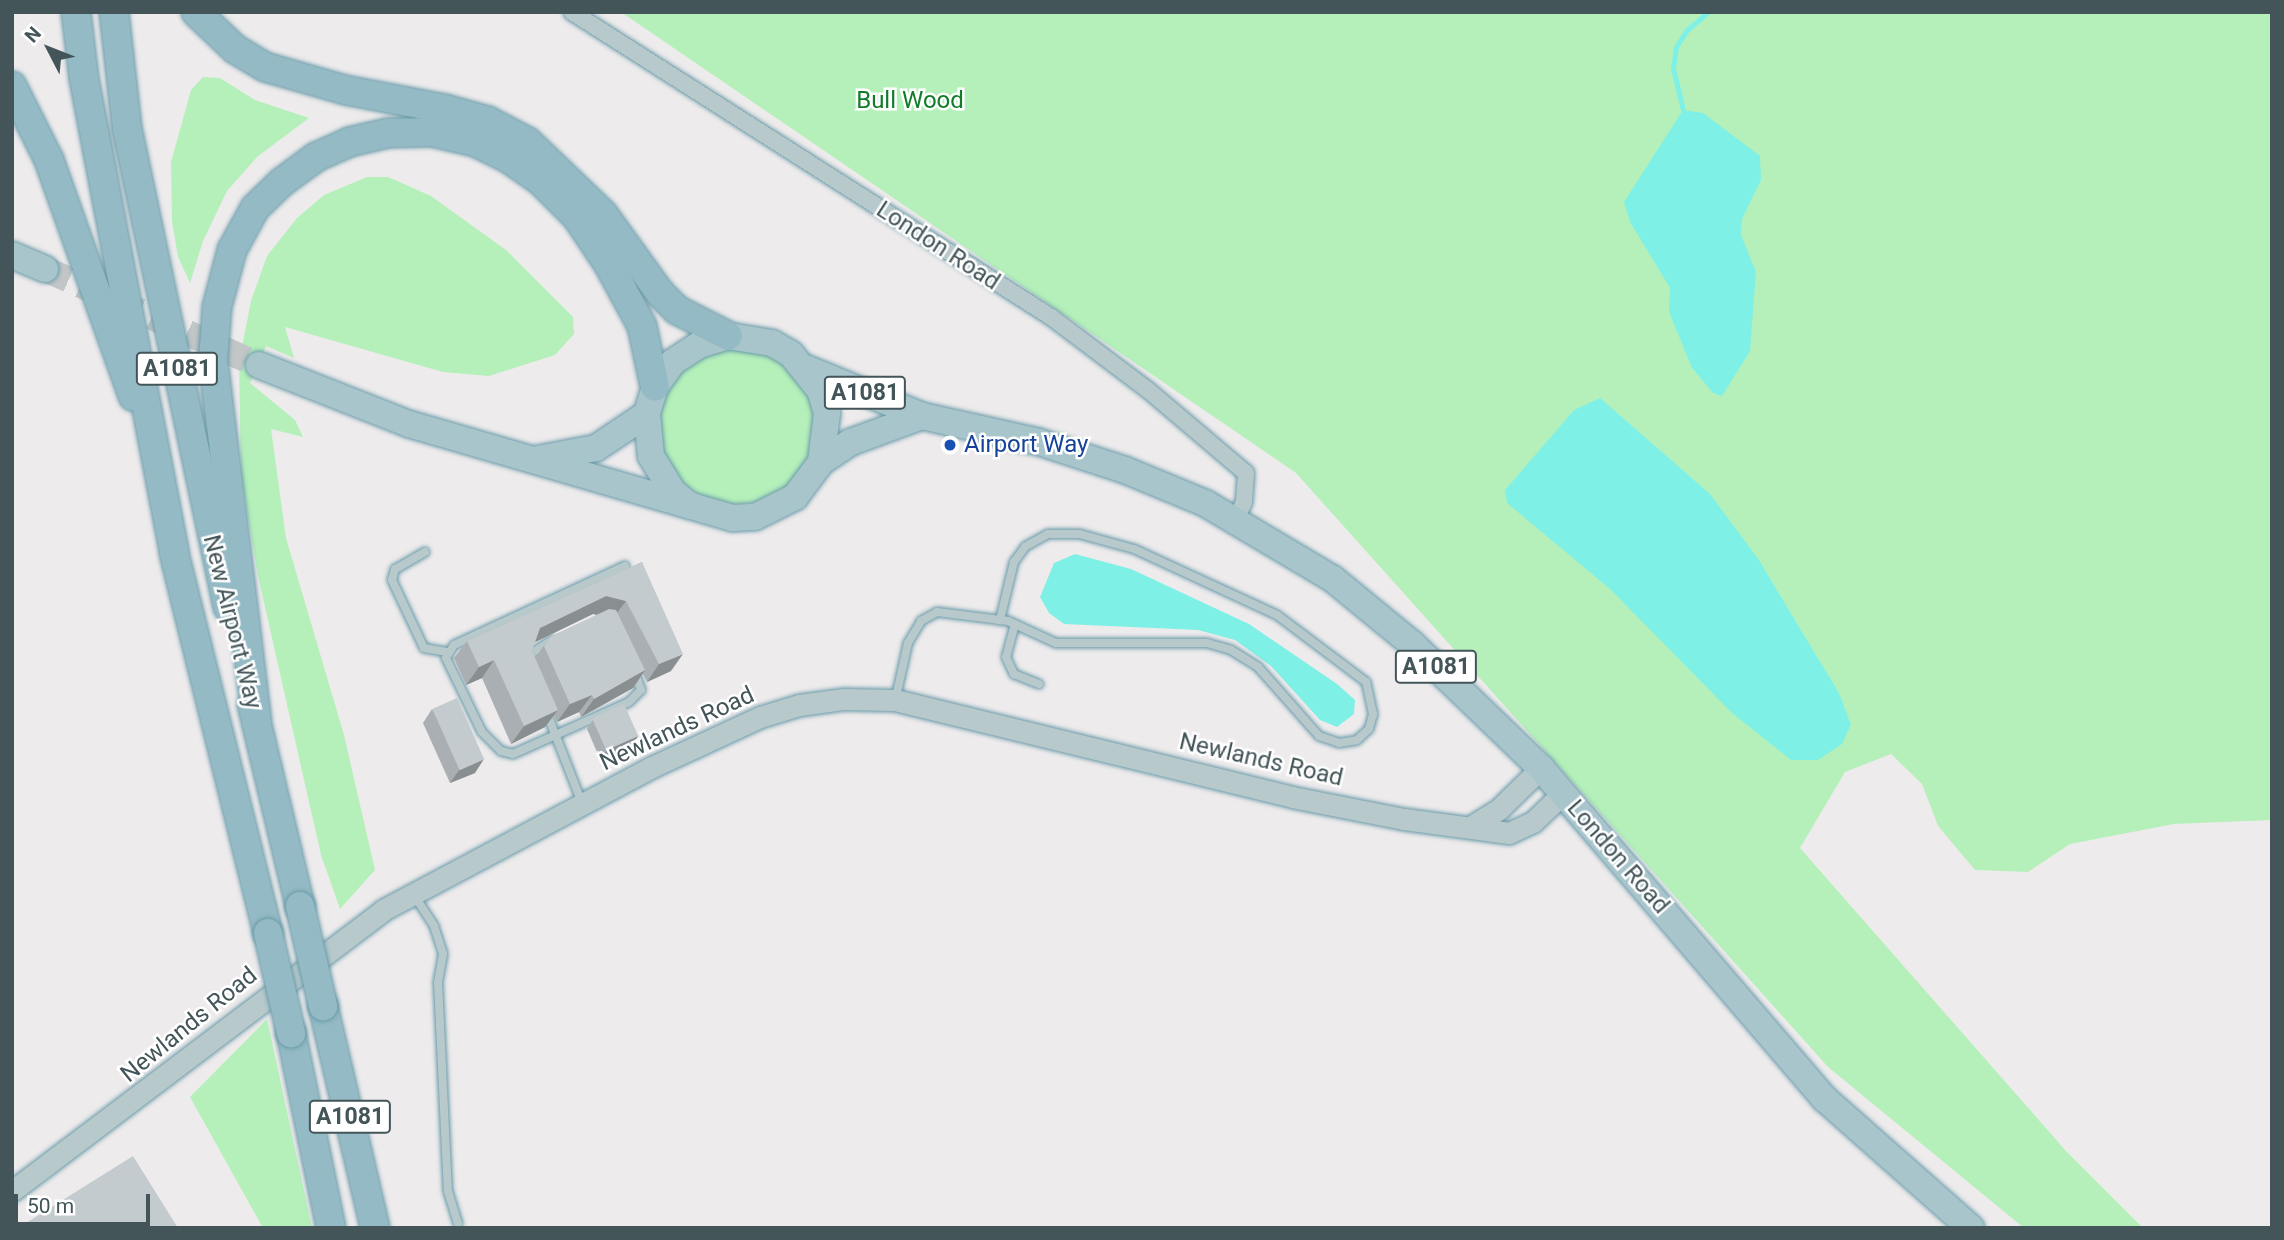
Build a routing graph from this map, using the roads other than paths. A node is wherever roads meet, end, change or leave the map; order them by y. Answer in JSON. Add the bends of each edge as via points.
{"nodes":[{"id":1,"x":76,"y":12,"type":"edge"},
{"id":2,"x":114,"y":12,"type":"edge"},
{"id":3,"x":196,"y":12,"type":"edge"},
{"id":4,"x":572,"y":12,"type":"edge"},
{"id":5,"x":12,"y":86,"type":"edge"},
{"id":6,"x":12,"y":255,"type":"edge"},
{"id":7,"x":46,"y":269,"type":"tunnel mouth"},
{"id":8,"x":728,"y":336,"type":"junction"},
{"id":9,"x":259,"y":365,"type":"tunnel mouth"},
{"id":10,"x":808,"y":369,"type":"junction"},
{"id":11,"x":655,"y":387,"type":"junction"},
{"id":12,"x":647,"y":414,"type":"junction"},
{"id":13,"x":922,"y":416,"type":"junction"},
{"id":14,"x":537,"y":460,"type":"junction"},
{"id":15,"x":158,"y":461,"type":"junction"},
{"id":16,"x":821,"y":462,"type":"junction"},
{"id":17,"x":691,"y":506,"type":"junction"},
{"id":18,"x":1235,"y":521,"type":"junction"},
{"id":19,"x":425,"y":552,"type":"dead end"},
{"id":20,"x":625,"y":566,"type":"edge"},
{"id":21,"x":1000,"y":620,"type":"junction"},
{"id":22,"x":1016,"y":624,"type":"junction"},
{"id":23,"x":558,"y":638,"type":"edge"},
{"id":24,"x":447,"y":652,"type":"junction"},
{"id":25,"x":630,"y":662,"type":"edge"},
{"id":26,"x":526,"y":667,"type":"edge"},
{"id":27,"x":1039,"y":684,"type":"dead end"},
{"id":28,"x":895,"y":700,"type":"junction"},
{"id":29,"x":542,"y":702,"type":"edge"},
{"id":30,"x":257,"y":723,"type":"junction"},
{"id":31,"x":557,"y":737,"type":"junction"},
{"id":32,"x":1541,"y":768,"type":"junction"},
{"id":33,"x":1563,"y":793,"type":"junction"},
{"id":34,"x":582,"y":803,"type":"junction"},
{"id":35,"x":1472,"y":826,"type":"junction"},
{"id":36,"x":413,"y":892,"type":"junction"},
{"id":37,"x":12,"y":1191,"type":"edge"},
{"id":38,"x":458,"y":1224,"type":"dead end"},
{"id":39,"x":331,"y":1228,"type":"edge"},
{"id":40,"x":375,"y":1228,"type":"edge"},
{"id":41,"x":1971,"y":1228,"type":"edge"}],
"edges":[{"from":1,"to":15,"type":"highway","name":"New Airport Way","number":"A1081","via":[[84,79]]},
{"from":2,"to":30,"type":"highway","name":"New Airport Way","number":"A1081","via":[[127,128],[214,550]]},
{"from":3,"to":8,"type":"highway","via":[[235,49],[265,67],[345,90],[445,108],[488,121],[528,142],[603,214],[660,293],[685,315]]},
{"from":4,"to":18,"type":"street","name":"London Road","via":[[1051,317],[1148,390],[1246,472],[1244,502]]},
{"from":5,"to":15,"type":"highway","number":"A1081","via":[[54,173]]},
{"from":6,"to":7,"type":"main road"},
{"from":8,"to":10,"type":"main road","via":[[772,342]]},
{"from":8,"to":11,"type":"main road","via":[[699,345],[673,362]]},
{"from":9,"to":14,"type":"main road","via":[[409,424]]},
{"from":10,"to":13,"type":"main road","name":"London Road","number":"A1081"},
{"from":10,"to":16,"type":"main road","via":[[827,414]]},
{"from":11,"to":12,"type":"main road"},
{"from":11,"to":30,"type":"highway","number":"A1081","via":[[642,326],[609,265],[577,217],[540,180],[508,158],[475,142],[432,132],[388,133],[349,142],[316,157],[282,182],[255,208],[232,250],[216,307],[213,361]]},
{"from":12,"to":14,"type":"main road","via":[[596,448]]},
{"from":12,"to":17,"type":"main road","via":[[650,456],[673,492]]},
{"from":13,"to":16,"type":"main road","number":"A1081","via":[[851,442]]},
{"from":13,"to":18,"type":"main road","name":"London Road","number":"A1081","via":[[1083,455],[1205,503]]},
{"from":14,"to":17,"type":"main road"},
{"from":15,"to":39,"type":"highway","name":"New Airport Way","number":"A1081","bridge":true,"via":[[205,688],[268,933]]},
{"from":16,"to":17,"type":"main road","via":[[795,498],[755,517],[711,514]]},
{"from":18,"to":32,"type":"main road","name":"London Road","number":"A1081","via":[[1333,579],[1375,612]]},
{"from":19,"to":24,"type":"lane","via":[[395,569],[392,580],[425,648]]},
{"from":20,"to":24,"type":"lane"},
{"from":21,"to":22,"type":"lane"},
{"from":21,"to":22,"type":"lane","via":[[1014,562],[1025,547],[1048,534],[1079,534],[1135,549],[1277,615],[1366,682],[1373,714],[1369,729],[1357,740],[1339,743],[1319,736],[1258,667],[1231,650],[1207,643],[1056,643]]},
{"from":21,"to":28,"type":"lane","via":[[937,612],[921,621],[908,643]]},
{"from":22,"to":27,"type":"lane","via":[[1006,657],[1014,674]]},
{"from":23,"to":26,"type":"lane","via":[[527,654]]},
{"from":24,"to":31,"type":"lane","via":[[490,743],[513,754]]},
{"from":25,"to":31,"type":"lane","via":[[641,684],[638,695]]},
{"from":28,"to":34,"type":"street","name":"Newlands Road","via":[[844,699],[760,717]]},
{"from":28,"to":35,"type":"street","name":"Newlands Road","via":[[1292,797],[1404,819]]},
{"from":29,"to":31,"type":"lane"},
{"from":30,"to":40,"type":"highway","name":"New Airport Way","number":"A1081","bridge":true},
{"from":31,"to":34,"type":"lane"},
{"from":32,"to":33,"type":"main road","name":"London Road","number":"A1081"},
{"from":32,"to":35,"type":"street","via":[[1499,809]]},
{"from":33,"to":35,"type":"street","name":"Newlands Road","via":[[1533,822],[1509,832]]},
{"from":33,"to":41,"type":"main road","name":"London Road","number":"A1081","via":[[1825,1099]]},
{"from":34,"to":36,"type":"street","name":"Newlands Road"},
{"from":36,"to":37,"type":"street","name":"Newlands Road","via":[[336,943],[132,1104]]},
{"from":36,"to":38,"type":"lane","via":[[434,926],[443,954],[438,982],[448,1191]]}]}
